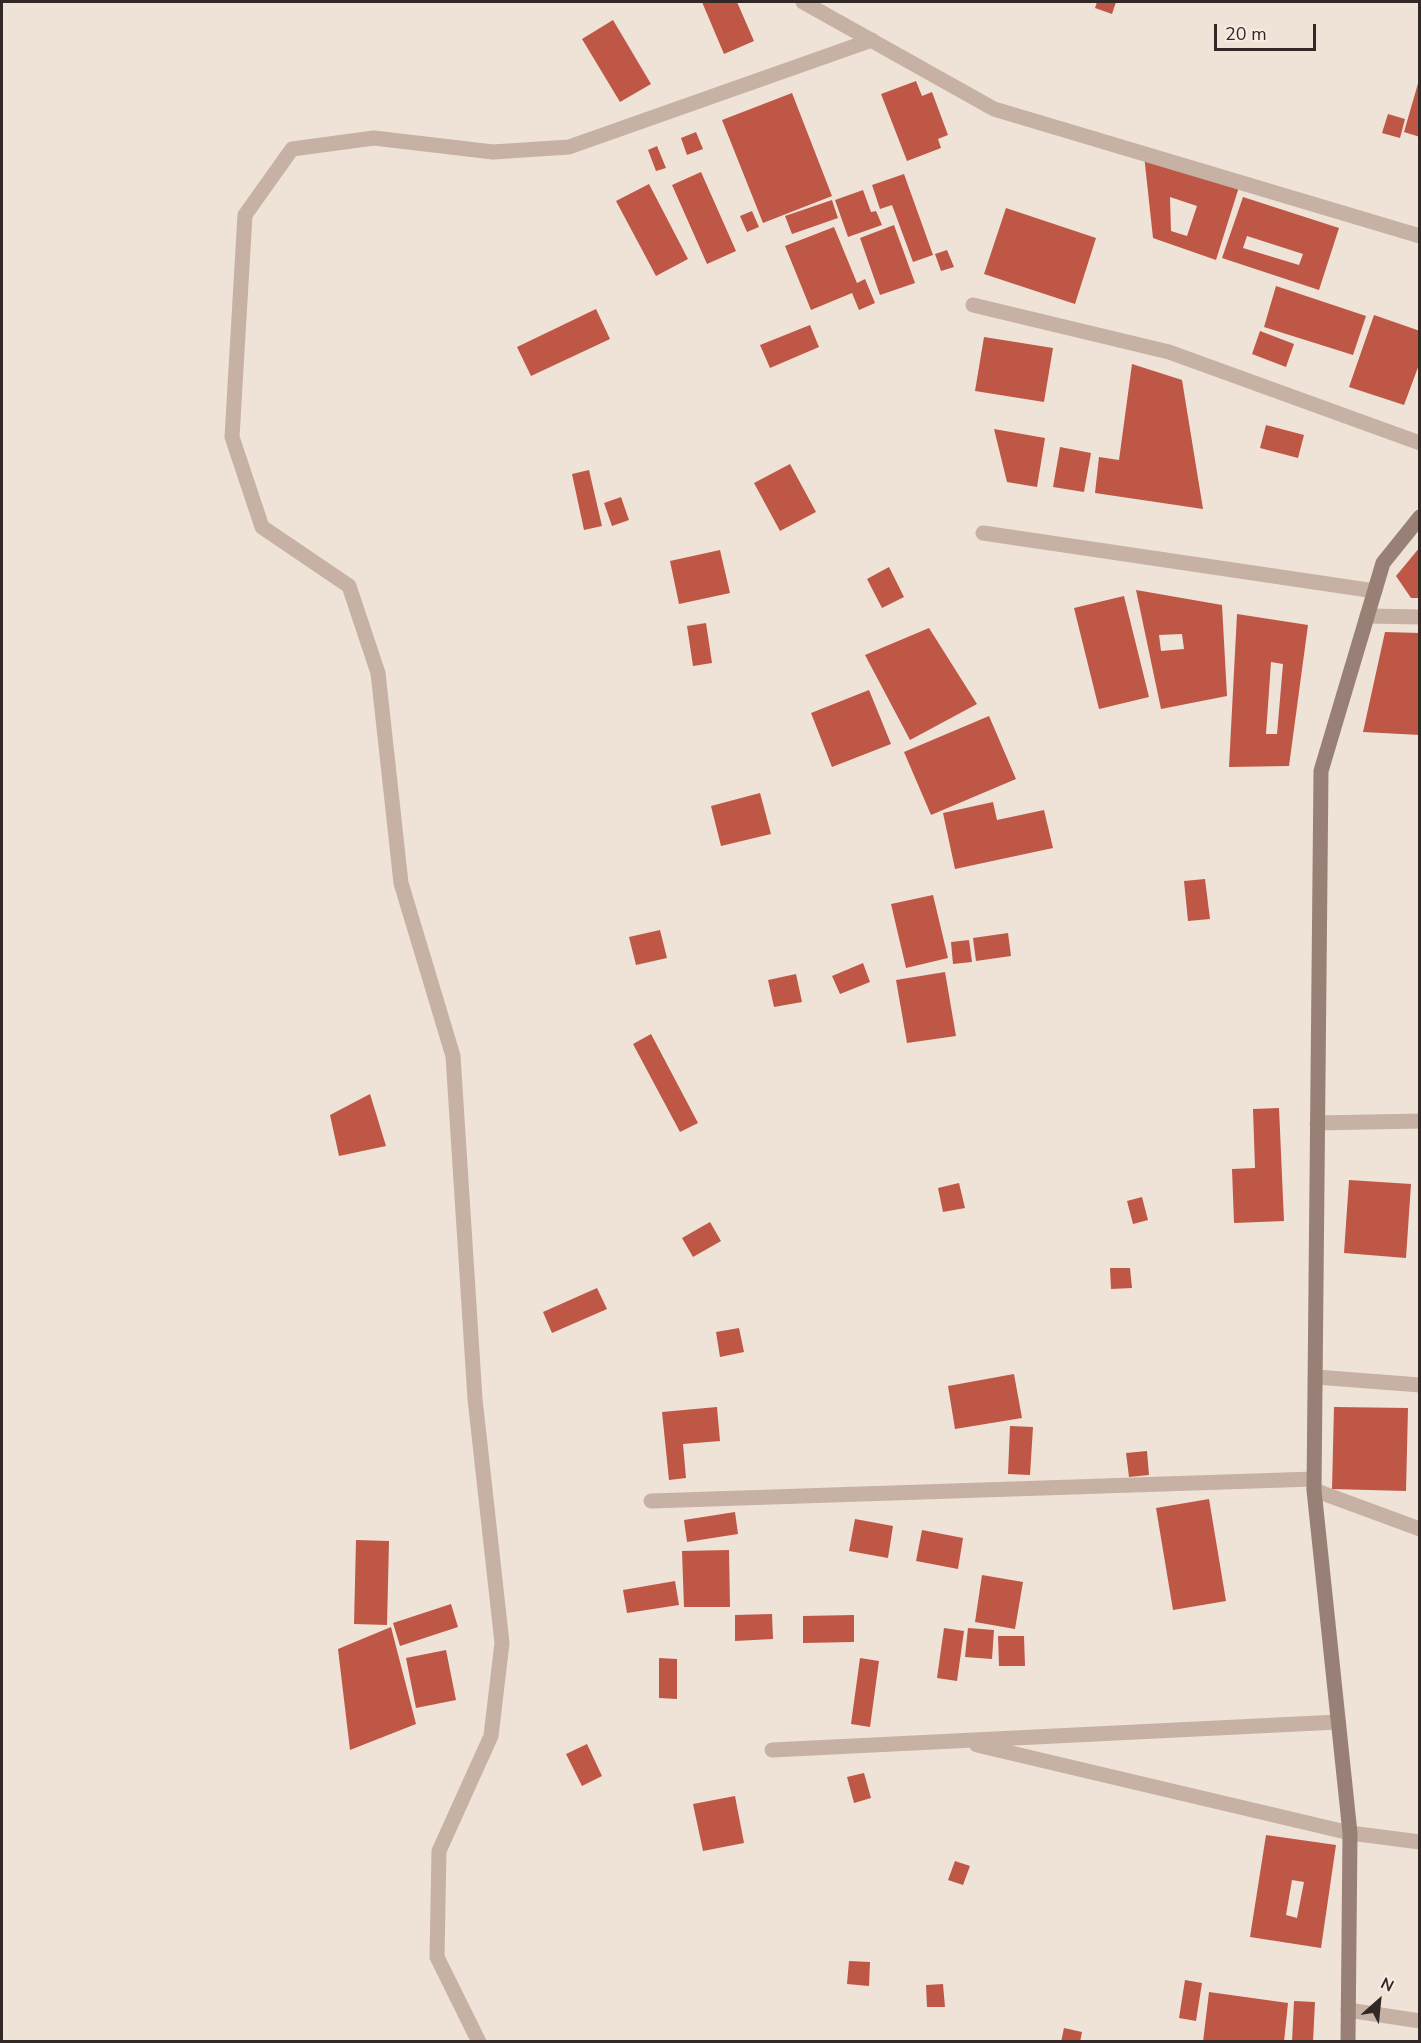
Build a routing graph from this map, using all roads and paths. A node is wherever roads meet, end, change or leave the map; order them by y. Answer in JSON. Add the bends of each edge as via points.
{"nodes":[{"id":1,"x":803,"y":2,"type":"edge"},
{"id":2,"x":872,"y":40,"type":"junction"},
{"id":3,"x":1419,"y":236,"type":"edge"},
{"id":4,"x":973,"y":305,"type":"dead end"},
{"id":5,"x":1419,"y":443,"type":"edge"},
{"id":6,"x":1419,"y":517,"type":"edge"},
{"id":7,"x":983,"y":533,"type":"dead end"},
{"id":8,"x":1375,"y":591,"type":"junction"},
{"id":9,"x":1367,"y":616,"type":"junction"},
{"id":10,"x":1419,"y":617,"type":"edge"},
{"id":11,"x":1419,"y":1121,"type":"edge"},
{"id":12,"x":1317,"y":1123,"type":"junction"},
{"id":13,"x":1316,"y":1377,"type":"junction"},
{"id":14,"x":1419,"y":1385,"type":"edge"},
{"id":15,"x":1314,"y":1485,"type":"junction"},
{"id":16,"x":651,"y":1501,"type":"dead end"},
{"id":17,"x":1419,"y":1529,"type":"edge"},
{"id":18,"x":1338,"y":1722,"type":"junction"},
{"id":19,"x":959,"y":1741,"type":"junction"},
{"id":20,"x":772,"y":1750,"type":"dead end"},
{"id":21,"x":1350,"y":1833,"type":"junction"},
{"id":22,"x":1419,"y":1842,"type":"edge"},
{"id":23,"x":1348,"y":2010,"type":"junction"},
{"id":24,"x":1419,"y":2020,"type":"edge"},
{"id":25,"x":479,"y":2042,"type":"edge"},
{"id":26,"x":1348,"y":2042,"type":"edge"}],
"edges":[{"from":1,"to":2,"type":"street"},
{"from":2,"to":3,"type":"street","via":[[994,109]]},
{"from":2,"to":25,"type":"street","via":[[569,147],[493,153],[374,138],[292,149],[246,214],[232,437],[262,527],[349,586],[378,673],[401,883],[453,1056],[475,1399],[502,1642],[491,1736],[439,1851],[437,1957]]},
{"from":4,"to":5,"type":"street","via":[[1169,352]]},
{"from":6,"to":8,"type":"street","via":[[1383,563]]},
{"from":7,"to":8,"type":"street"},
{"from":8,"to":9,"type":"street"},
{"from":9,"to":10,"type":"street"},
{"from":9,"to":12,"type":"street","via":[[1321,771]]},
{"from":11,"to":12,"type":"street"},
{"from":12,"to":13,"type":"street"},
{"from":13,"to":14,"type":"street"},
{"from":13,"to":15,"type":"street"},
{"from":15,"to":16,"type":"street"},
{"from":15,"to":17,"type":"street"},
{"from":15,"to":18,"type":"street"},
{"from":18,"to":19,"type":"street"},
{"from":18,"to":21,"type":"street"},
{"from":19,"to":20,"type":"street"},
{"from":19,"to":21,"type":"street"},
{"from":21,"to":22,"type":"street"},
{"from":21,"to":23,"type":"street"},
{"from":23,"to":24,"type":"street"},
{"from":23,"to":26,"type":"street"}]}
